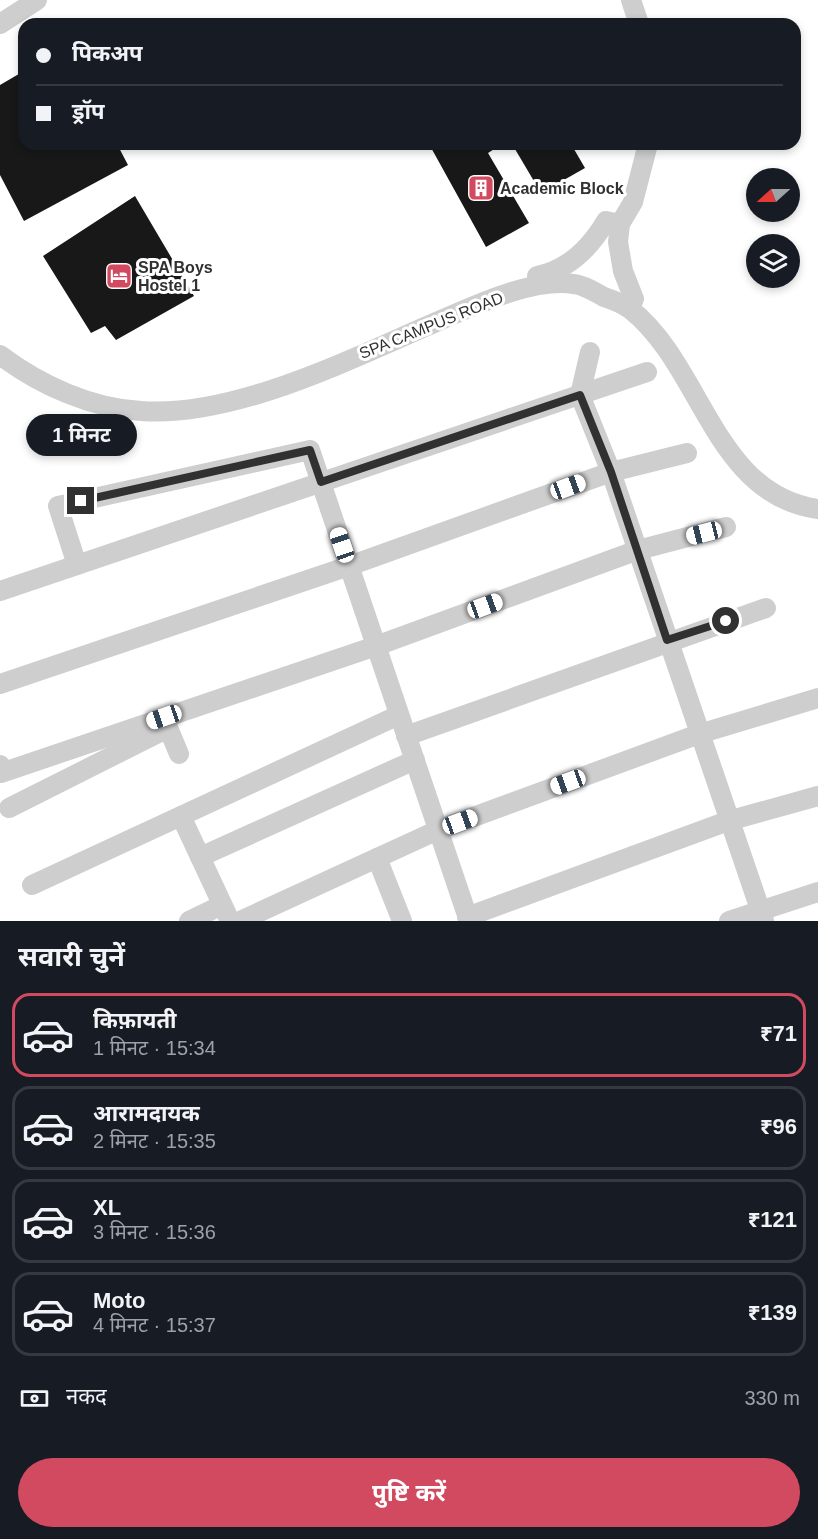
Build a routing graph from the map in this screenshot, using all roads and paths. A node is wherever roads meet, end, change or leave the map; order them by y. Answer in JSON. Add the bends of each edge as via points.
{"nodes":[{"id":1,"x":19,"y":0,"type":"edge"},
{"id":2,"x":37,"y":0,"type":"edge"},
{"id":3,"x":631,"y":0,"type":"edge"},
{"id":4,"x":642,"y":0,"type":"edge"},
{"id":5,"x":0,"y":12,"type":"edge"},
{"id":6,"x":637,"y":18,"type":"edge"},
{"id":7,"x":648,"y":18,"type":"edge"},
{"id":8,"x":0,"y":24,"type":"edge"},
{"id":9,"x":644,"y":150,"type":"edge"},
{"id":10,"x":613,"y":222,"type":"junction"},
{"id":11,"x":557,"y":277,"type":"junction"},
{"id":12,"x":632,"y":303,"type":"junction"},
{"id":13,"x":0,"y":341,"type":"edge"},
{"id":14,"x":590,"y":352,"type":"dead end"},
{"id":15,"x":0,"y":355,"type":"edge"},
{"id":16,"x":647,"y":372,"type":"dead end"},
{"id":17,"x":580,"y":395,"type":"junction"},
{"id":18,"x":687,"y":453,"type":"dead end"},
{"id":19,"x":611,"y":472,"type":"junction"},
{"id":20,"x":321,"y":482,"type":"junction"},
{"id":21,"x":818,"y":496,"type":"edge"},
{"id":22,"x":818,"y":509,"type":"edge"},
{"id":23,"x":726,"y":527,"type":"dead end"},
{"id":24,"x":638,"y":550,"type":"junction"},
{"id":25,"x":77,"y":565,"type":"junction"},
{"id":26,"x":349,"y":566,"type":"junction"},
{"id":27,"x":0,"y":591,"type":"edge"},
{"id":28,"x":766,"y":608,"type":"dead end"},
{"id":29,"x":667,"y":640,"type":"junction"},
{"id":30,"x":376,"y":646,"type":"junction"},
{"id":31,"x":0,"y":684,"type":"edge"},
{"id":32,"x":818,"y":698,"type":"edge"},
{"id":33,"x":399,"y":715,"type":"junction"},
{"id":34,"x":166,"y":723,"type":"junction"},
{"id":35,"x":699,"y":734,"type":"junction"},
{"id":36,"x":406,"y":735,"type":"junction"},
{"id":37,"x":179,"y":754,"type":"dead end"},
{"id":38,"x":415,"y":760,"type":"junction"},
{"id":39,"x":0,"y":765,"type":"edge"},
{"id":40,"x":818,"y":796,"type":"edge"},
{"id":41,"x":9,"y":808,"type":"dead end"},
{"id":42,"x":181,"y":816,"type":"junction"},
{"id":43,"x":728,"y":821,"type":"junction"},
{"id":44,"x":438,"y":830,"type":"junction"},
{"id":45,"x":200,"y":856,"type":"junction"},
{"id":46,"x":377,"y":858,"type":"junction"},
{"id":47,"x":32,"y":885,"type":"dead end"},
{"id":48,"x":818,"y":892,"type":"edge"},
{"id":49,"x":226,"y":913,"type":"edge"},
{"id":50,"x":762,"y":915,"type":"edge"},
{"id":51,"x":468,"y":919,"type":"edge"},
{"id":52,"x":189,"y":921,"type":"edge"},
{"id":53,"x":240,"y":921,"type":"edge"},
{"id":54,"x":402,"y":921,"type":"edge"},
{"id":55,"x":729,"y":921,"type":"edge"}],
"edges":[{"from":1,"to":5,"type":"street"},
{"from":2,"to":8,"type":"street"},
{"from":3,"to":6,"type":"street"},
{"from":4,"to":7,"type":"street"},
{"from":9,"to":10,"type":"street"},
{"from":10,"to":11,"type":"street"},
{"from":10,"to":12,"type":"street"},
{"from":11,"to":12,"type":"street","name":"SPA CAMPUS ROAD"},
{"from":11,"to":13,"type":"street","via":[[491,288],[290,370],[209,396],[179,400],[107,395],[72,384],[36,366]]},
{"from":11,"to":15,"type":"street","name":"SPA CAMPUS ROAD","via":[[494,298],[379,348],[275,387],[180,411],[140,411],[77,397],[30,376]]},
{"from":12,"to":21,"type":"street","via":[[660,322],[685,355],[730,434],[756,465],[781,486]]},
{"from":12,"to":22,"type":"street","name":"SPA CAMPUS ROAD","via":[[676,361],[721,440],[748,473],[776,495]]},
{"from":14,"to":17,"type":"street"},
{"from":16,"to":17,"type":"street"},
{"from":17,"to":19,"type":"street"},
{"from":17,"to":20,"type":"street"},
{"from":18,"to":19,"type":"street"},
{"from":19,"to":24,"type":"street"},
{"from":19,"to":26,"type":"street"},
{"from":20,"to":25,"type":"street"},
{"from":20,"to":25,"type":"street","via":[[310,450],[58,506]]},
{"from":20,"to":26,"type":"street"},
{"from":23,"to":24,"type":"street"},
{"from":24,"to":29,"type":"street"},
{"from":24,"to":30,"type":"street"},
{"from":25,"to":27,"type":"street"},
{"from":26,"to":30,"type":"street"},
{"from":26,"to":31,"type":"street"},
{"from":28,"to":29,"type":"street"},
{"from":29,"to":35,"type":"street"},
{"from":29,"to":36,"type":"street"},
{"from":30,"to":33,"type":"street"},
{"from":30,"to":34,"type":"street"},
{"from":32,"to":35,"type":"street"},
{"from":33,"to":36,"type":"street"},
{"from":33,"to":42,"type":"street"},
{"from":34,"to":37,"type":"street"},
{"from":34,"to":39,"type":"street","via":[[1,773]]},
{"from":34,"to":41,"type":"street"},
{"from":35,"to":43,"type":"street"},
{"from":35,"to":44,"type":"street"},
{"from":36,"to":38,"type":"street"},
{"from":38,"to":44,"type":"street"},
{"from":38,"to":45,"type":"street"},
{"from":40,"to":43,"type":"street"},
{"from":42,"to":45,"type":"street"},
{"from":42,"to":47,"type":"street"},
{"from":43,"to":50,"type":"street"},
{"from":43,"to":51,"type":"street"},
{"from":44,"to":46,"type":"street"},
{"from":44,"to":51,"type":"street"},
{"from":45,"to":49,"type":"street"},
{"from":46,"to":53,"type":"street"},
{"from":46,"to":54,"type":"street"},
{"from":48,"to":50,"type":"street"},
{"from":49,"to":52,"type":"street"},
{"from":50,"to":55,"type":"street"}]}
